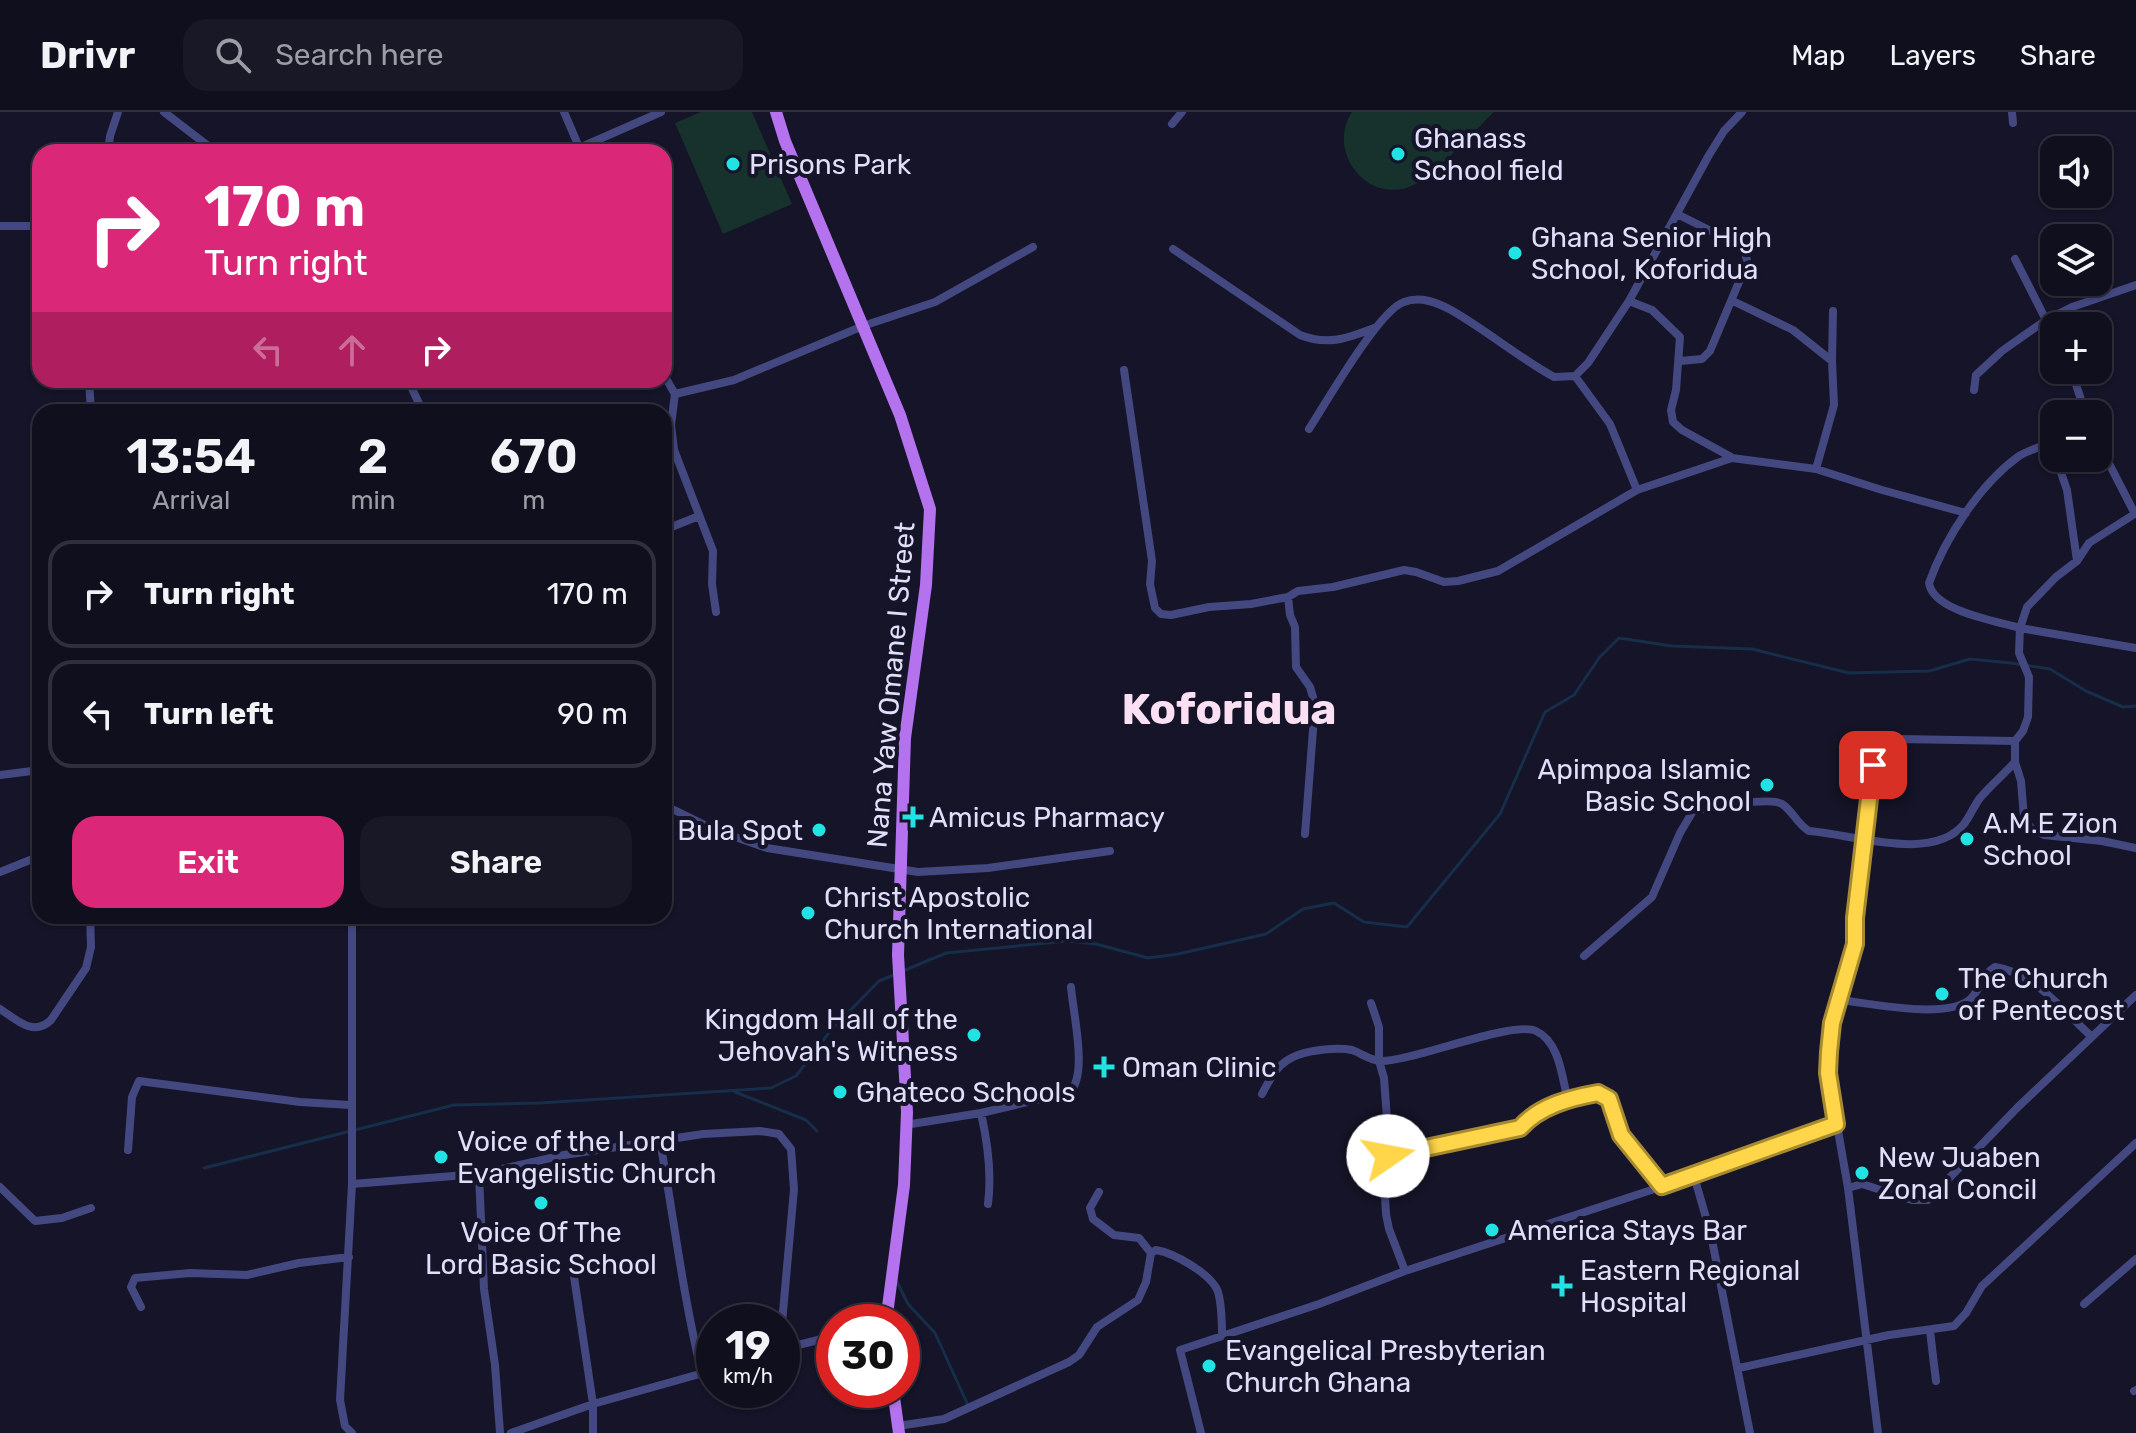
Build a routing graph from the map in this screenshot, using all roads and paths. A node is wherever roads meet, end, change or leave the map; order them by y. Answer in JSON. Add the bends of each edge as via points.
{"nodes":[{"id":1,"x":118,"y":112,"type":"edge"},
{"id":2,"x":164,"y":112,"type":"edge"},
{"id":3,"x":564,"y":112,"type":"edge"},
{"id":4,"x":661,"y":112,"type":"edge"},
{"id":5,"x":776,"y":112,"type":"edge"},
{"id":6,"x":1182,"y":112,"type":"edge"},
{"id":7,"x":1742,"y":112,"type":"edge"},
{"id":8,"x":2012,"y":112,"type":"edge"},
{"id":9,"x":2013,"y":123,"type":"dead end"},
{"id":10,"x":1172,"y":124,"type":"dead end"},
{"id":11,"x":109,"y":144,"type":"edge"},
{"id":12,"x":206,"y":144,"type":"edge"},
{"id":13,"x":572,"y":144,"type":"edge"},
{"id":14,"x":588,"y":144,"type":"edge"},
{"id":15,"x":1677,"y":214,"type":"junction"},
{"id":16,"x":0,"y":226,"type":"edge"},
{"id":17,"x":32,"y":226,"type":"edge"},
{"id":18,"x":1033,"y":247,"type":"dead end"},
{"id":19,"x":1173,"y":249,"type":"dead end"},
{"id":20,"x":2015,"y":259,"type":"dead end"},
{"id":21,"x":2136,"y":285,"type":"edge"},
{"id":22,"x":1629,"y":301,"type":"junction"},
{"id":23,"x":1733,"y":301,"type":"junction"},
{"id":24,"x":1833,"y":311,"type":"dead end"},
{"id":25,"x":2046,"y":312,"type":"edge"},
{"id":26,"x":2064,"y":312,"type":"edge"},
{"id":27,"x":863,"y":326,"type":"junction"},
{"id":28,"x":1376,"y":328,"type":"junction"},
{"id":29,"x":2040,"y":328,"type":"edge"},
{"id":30,"x":1680,"y":361,"type":"junction"},
{"id":31,"x":1832,"y":361,"type":"junction"},
{"id":32,"x":1124,"y":370,"type":"dead end"},
{"id":33,"x":1575,"y":376,"type":"junction"},
{"id":34,"x":672,"y":388,"type":"edge"},
{"id":35,"x":1974,"y":390,"type":"dead end"},
{"id":36,"x":675,"y":394,"type":"junction"},
{"id":37,"x":672,"y":417,"type":"edge"},
{"id":38,"x":1309,"y":429,"type":"dead end"},
{"id":39,"x":672,"y":433,"type":"edge"},
{"id":40,"x":2040,"y":449,"type":"edge"},
{"id":41,"x":1732,"y":458,"type":"junction"},
{"id":42,"x":1816,"y":469,"type":"junction"},
{"id":43,"x":2112,"y":469,"type":"edge"},
{"id":44,"x":2061,"y":472,"type":"edge"},
{"id":45,"x":1637,"y":490,"type":"junction"},
{"id":46,"x":1966,"y":513,"type":"junction"},
{"id":47,"x":2135,"y":513,"type":"edge"},
{"id":48,"x":699,"y":516,"type":"junction"},
{"id":49,"x":672,"y":527,"type":"edge"},
{"id":50,"x":2077,"y":561,"type":"junction"},
{"id":51,"x":1288,"y":597,"type":"junction"},
{"id":52,"x":716,"y":612,"type":"dead end"},
{"id":53,"x":2020,"y":628,"type":"junction"},
{"id":54,"x":2136,"y":648,"type":"edge"},
{"id":55,"x":2015,"y":741,"type":"junction"},
{"id":56,"x":2015,"y":762,"type":"junction"},
{"id":57,"x":32,"y":771,"type":"edge"},
{"id":58,"x":0,"y":775,"type":"edge"},
{"id":59,"x":672,"y":809,"type":"edge"},
{"id":60,"x":1305,"y":834,"type":"dead end"},
{"id":61,"x":1864,"y":838,"type":"junction"},
{"id":62,"x":2136,"y":848,"type":"edge"},
{"id":63,"x":1110,"y":851,"type":"dead end"},
{"id":64,"x":32,"y":859,"type":"edge"},
{"id":65,"x":899,"y":870,"type":"junction"},
{"id":66,"x":0,"y":872,"type":"edge"},
{"id":67,"x":90,"y":924,"type":"edge"},
{"id":68,"x":352,"y":924,"type":"edge"},
{"id":69,"x":1584,"y":956,"type":"dead end"},
{"id":70,"x":1071,"y":987,"type":"dead end"},
{"id":71,"x":2136,"y":995,"type":"edge"},
{"id":72,"x":1839,"y":1000,"type":"junction"},
{"id":73,"x":1371,"y":1003,"type":"dead end"},
{"id":74,"x":0,"y":1009,"type":"edge"},
{"id":75,"x":2091,"y":1036,"type":"junction"},
{"id":76,"x":1379,"y":1061,"type":"junction"},
{"id":77,"x":1262,"y":1094,"type":"dead end"},
{"id":78,"x":1568,"y":1101,"type":"junction"},
{"id":79,"x":350,"y":1105,"type":"junction"},
{"id":80,"x":981,"y":1113,"type":"junction"},
{"id":81,"x":1836,"y":1124,"type":"junction"},
{"id":82,"x":905,"y":1125,"type":"junction"},
{"id":83,"x":660,"y":1141,"type":"junction"},
{"id":84,"x":2136,"y":1143,"type":"edge"},
{"id":85,"x":128,"y":1150,"type":"dead end"},
{"id":86,"x":1388,"y":1156,"type":"junction"},
{"id":87,"x":479,"y":1174,"type":"junction"},
{"id":88,"x":1694,"y":1176,"type":"junction"},
{"id":89,"x":352,"y":1184,"type":"junction"},
{"id":90,"x":1662,"y":1186,"type":"junction"},
{"id":91,"x":0,"y":1187,"type":"edge"},
{"id":92,"x":1848,"y":1188,"type":"junction"},
{"id":93,"x":1099,"y":1192,"type":"dead end"},
{"id":94,"x":988,"y":1204,"type":"dead end"},
{"id":95,"x":91,"y":1208,"type":"dead end"},
{"id":96,"x":1151,"y":1253,"type":"junction"},
{"id":97,"x":349,"y":1257,"type":"junction"},
{"id":98,"x":2136,"y":1259,"type":"edge"},
{"id":99,"x":573,"y":1270,"type":"dead end"},
{"id":100,"x":1405,"y":1271,"type":"junction"},
{"id":101,"x":784,"y":1304,"type":"edge"},
{"id":102,"x":888,"y":1304,"type":"edge"},
{"id":103,"x":2084,"y":1304,"type":"dead end"},
{"id":104,"x":141,"y":1307,"type":"dead end"},
{"id":105,"x":1930,"y":1331,"type":"junction"},
{"id":106,"x":1222,"y":1336,"type":"junction"},
{"id":107,"x":1867,"y":1342,"type":"junction"},
{"id":108,"x":696,"y":1348,"type":"edge"},
{"id":109,"x":1739,"y":1368,"type":"junction"},
{"id":110,"x":696,"y":1376,"type":"edge"},
{"id":111,"x":1936,"y":1381,"type":"dead end"},
{"id":112,"x":593,"y":1404,"type":"junction"},
{"id":113,"x":896,"y":1408,"type":"edge"},
{"id":114,"x":899,"y":1429,"type":"edge"},
{"id":115,"x":352,"y":1433,"type":"edge"},
{"id":116,"x":500,"y":1433,"type":"edge"},
{"id":117,"x":511,"y":1433,"type":"edge"},
{"id":118,"x":593,"y":1433,"type":"edge"},
{"id":119,"x":1201,"y":1433,"type":"edge"},
{"id":120,"x":1750,"y":1433,"type":"edge"},
{"id":121,"x":1878,"y":1433,"type":"edge"}],
"edges":[{"from":1,"to":11,"type":"street"},
{"from":2,"to":12,"type":"street"},
{"from":3,"to":13,"type":"street"},
{"from":4,"to":14,"type":"street"},
{"from":5,"to":27,"type":"main road","name":"Nana Yaw Omane I Street"},
{"from":6,"to":10,"type":"street"},
{"from":7,"to":15,"type":"street","via":[[1724,131]]},
{"from":8,"to":9,"type":"street"},
{"from":15,"to":22,"type":"street"},
{"from":15,"to":23,"type":"street","via":[[1743,247],[1747,260]]},
{"from":16,"to":17,"type":"street"},
{"from":18,"to":27,"type":"street","via":[[935,302]]},
{"from":19,"to":28,"type":"street","via":[[1300,335],[1340,341]]},
{"from":20,"to":25,"type":"street"},
{"from":21,"to":26,"type":"street"},
{"from":22,"to":30,"type":"street","via":[[1652,310],[1680,337]]},
{"from":22,"to":33,"type":"street"},
{"from":23,"to":30,"type":"street","via":[[1706,356]]},
{"from":23,"to":31,"type":"street","via":[[1793,330]]},
{"from":24,"to":31,"type":"street"},
{"from":27,"to":36,"type":"street","via":[[734,380]]},
{"from":27,"to":65,"type":"main road","name":"Nana Yaw Omane I Street","via":[[900,415],[930,509],[926,585],[905,738]]},
{"from":28,"to":33,"type":"street","via":[[1401,303],[1429,300],[1554,377]]},
{"from":28,"to":38,"type":"street"},
{"from":29,"to":35,"type":"street","via":[[1976,375]]},
{"from":30,"to":41,"type":"street","via":[[1673,422]]},
{"from":31,"to":42,"type":"street","via":[[1834,405]]},
{"from":32,"to":51,"type":"street","via":[[1155,608],[1171,615]]},
{"from":33,"to":45,"type":"street","via":[[1610,424]]},
{"from":34,"to":36,"type":"street"},
{"from":36,"to":37,"type":"street"},
{"from":39,"to":48,"type":"street"},
{"from":40,"to":46,"type":"street","via":[[2021,455],[1990,481]]},
{"from":41,"to":42,"type":"street"},
{"from":41,"to":45,"type":"street"},
{"from":42,"to":46,"type":"street"},
{"from":43,"to":47,"type":"street"},
{"from":44,"to":50,"type":"street"},
{"from":45,"to":51,"type":"street","via":[[1498,571],[1444,582],[1404,570]]},
{"from":46,"to":53,"type":"street","via":[[1934,570],[1930,590],[1958,610]]},
{"from":47,"to":50,"type":"street","via":[[2089,543]]},
{"from":48,"to":49,"type":"street"},
{"from":48,"to":52,"type":"street","via":[[713,551]]},
{"from":50,"to":53,"type":"street","via":[[2027,607]]},
{"from":51,"to":60,"type":"street","via":[[1296,667],[1315,704]]},
{"from":53,"to":54,"type":"street"},
{"from":53,"to":55,"type":"street","via":[[2019,653],[2029,677],[2028,717]]},
{"from":55,"to":56,"type":"street"},
{"from":55,"to":61,"type":"street","via":[[1898,739],[1887,744],[1873,765]]},
{"from":56,"to":61,"type":"street","via":[[1951,834],[1927,844]]},
{"from":56,"to":62,"type":"street","via":[[2024,818],[2032,829]]},
{"from":57,"to":58,"type":"street"},
{"from":59,"to":65,"type":"street","via":[[767,848]]},
{"from":61,"to":69,"type":"street","via":[[1809,831],[1782,804],[1767,800],[1693,811],[1652,897]]},
{"from":61,"to":72,"type":"street","via":[[1855,944]]},
{"from":63,"to":65,"type":"street","via":[[988,868]]},
{"from":64,"to":66,"type":"street"},
{"from":65,"to":82,"type":"main road","name":"Nana Yaw Omane I Street"},
{"from":67,"to":74,"type":"street","via":[[86,968],[44,1027],[28,1028]]},
{"from":68,"to":79,"type":"street"},
{"from":70,"to":80,"type":"street","via":[[1080,1071],[1076,1086],[1060,1095]]},
{"from":71,"to":75,"type":"street"},
{"from":72,"to":75,"type":"street","via":[[1945,1009],[1969,1000],[1995,967],[2037,985]]},
{"from":72,"to":81,"type":"street","via":[[1828,1073]]},
{"from":73,"to":76,"type":"street","via":[[1379,1027]]},
{"from":75,"to":92,"type":"street","via":[[1928,1200],[1862,1184]]},
{"from":76,"to":77,"type":"street","via":[[1350,1050],[1297,1056],[1275,1068]]},
{"from":76,"to":78,"type":"street","via":[[1531,1029],[1551,1043]]},
{"from":76,"to":86,"type":"street"},
{"from":78,"to":86,"type":"street","via":[[1532,1114],[1520,1128]]},
{"from":78,"to":90,"type":"street","via":[[1598,1093],[1609,1099],[1621,1135]]},
{"from":79,"to":85,"type":"street","via":[[139,1081],[132,1097]]},
{"from":79,"to":89,"type":"street"},
{"from":80,"to":82,"type":"street"},
{"from":80,"to":94,"type":"street","via":[[989,1150]]},
{"from":81,"to":88,"type":"street"},
{"from":81,"to":92,"type":"street"},
{"from":82,"to":102,"type":"main road","via":[[904,1185]]},
{"from":83,"to":87,"type":"street"},
{"from":83,"to":101,"type":"street","via":[[760,1131],[779,1134],[791,1149],[794,1189]]},
{"from":83,"to":108,"type":"street"},
{"from":84,"to":105,"type":"street","via":[[1982,1286],[1954,1326]]},
{"from":86,"to":100,"type":"street","via":[[1386,1214]]},
{"from":87,"to":89,"type":"street"},
{"from":87,"to":116,"type":"street","via":[[484,1289]]},
{"from":88,"to":90,"type":"street"},
{"from":88,"to":109,"type":"street"},
{"from":89,"to":97,"type":"street"},
{"from":90,"to":100,"type":"street"},
{"from":91,"to":95,"type":"street","via":[[35,1221]]},
{"from":92,"to":107,"type":"street"},
{"from":93,"to":96,"type":"street","via":[[1090,1208],[1093,1219],[1114,1235],[1139,1238]]},
{"from":96,"to":106,"type":"street","via":[[1178,1257],[1213,1283]]},
{"from":96,"to":114,"type":"street","via":[[1138,1300],[1097,1327],[1069,1362],[944,1419]]},
{"from":97,"to":104,"type":"street","via":[[247,1275],[135,1278],[131,1287]]},
{"from":97,"to":115,"type":"street","via":[[340,1400],[345,1426]]},
{"from":98,"to":103,"type":"street"},
{"from":99,"to":112,"type":"street"},
{"from":100,"to":106,"type":"street"},
{"from":105,"to":107,"type":"street"},
{"from":105,"to":111,"type":"street"},
{"from":106,"to":119,"type":"street","via":[[1180,1350]]},
{"from":107,"to":109,"type":"street"},
{"from":107,"to":121,"type":"street"},
{"from":109,"to":120,"type":"street"},
{"from":110,"to":112,"type":"street"},
{"from":112,"to":117,"type":"street"},
{"from":112,"to":118,"type":"street"},
{"from":113,"to":114,"type":"main road"}]}
